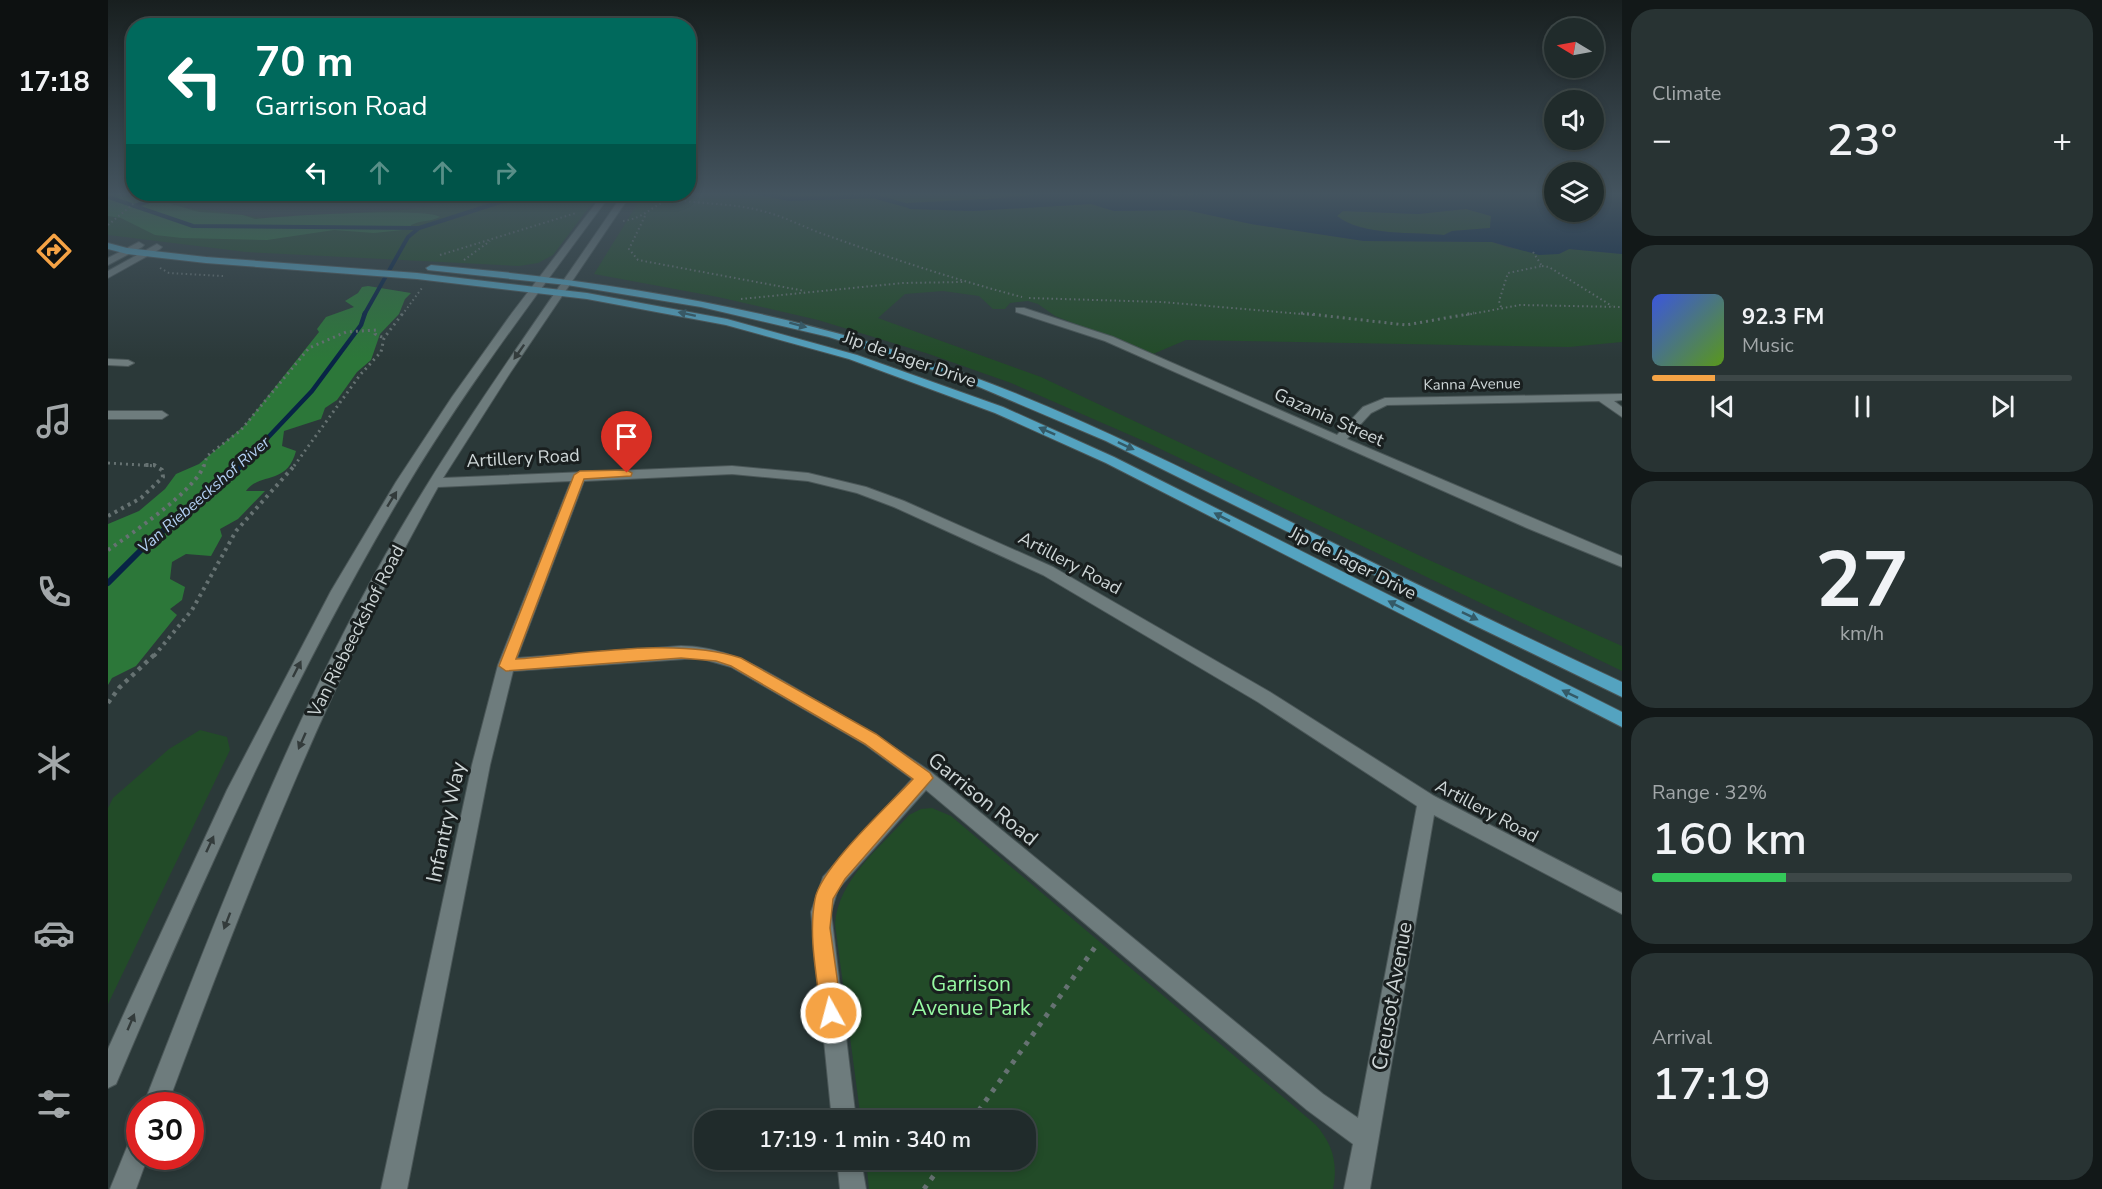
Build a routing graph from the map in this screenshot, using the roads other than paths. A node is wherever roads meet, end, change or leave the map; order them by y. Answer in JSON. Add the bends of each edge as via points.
{"nodes":[{"id":1,"x":118,"y":248,"type":"edge"},
{"id":2,"x":129,"y":248,"type":"edge"},
{"id":3,"x":154,"y":248,"type":"edge"},
{"id":4,"x":172,"y":248,"type":"edge"},
{"id":5,"x":567,"y":248,"type":"edge"},
{"id":6,"x":590,"y":248,"type":"edge"},
{"id":7,"x":124,"y":250,"type":"junction"},
{"id":8,"x":146,"y":253,"type":"junction"},
{"id":9,"x":108,"y":262,"type":"edge"},
{"id":10,"x":129,"y":263,"type":"junction"},
{"id":11,"x":311,"y":267,"type":"junction"},
{"id":12,"x":419,"y":272,"type":"junction"},
{"id":13,"x":108,"y":275,"type":"edge"},
{"id":14,"x":545,"y":278,"type":"junction"},
{"id":15,"x":568,"y":281,"type":"junction"},
{"id":16,"x":537,"y":289,"type":"junction"},
{"id":17,"x":560,"y":292,"type":"junction"},
{"id":18,"x":1020,"y":310,"type":"dead end"},
{"id":19,"x":108,"y":362,"type":"edge"},
{"id":20,"x":128,"y":363,"type":"dead end"},
{"id":21,"x":1622,"y":397,"type":"edge"},
{"id":22,"x":1603,"y":398,"type":"junction"},
{"id":23,"x":1622,"y":413,"type":"edge"},
{"id":24,"x":108,"y":415,"type":"edge"},
{"id":25,"x":162,"y":415,"type":"dead end"},
{"id":26,"x":1338,"y":441,"type":"junction"},
{"id":27,"x":580,"y":475,"type":"junction"},
{"id":28,"x":434,"y":483,"type":"junction"},
{"id":29,"x":1622,"y":562,"type":"edge"},
{"id":30,"x":506,"y":666,"type":"junction"},
{"id":31,"x":1622,"y":690,"type":"edge"},
{"id":32,"x":1622,"y":720,"type":"edge"},
{"id":33,"x":925,"y":778,"type":"junction"},
{"id":34,"x":1426,"y":802,"type":"junction"},
{"id":35,"x":1622,"y":904,"type":"edge"},
{"id":36,"x":108,"y":1076,"type":"edge"},
{"id":37,"x":160,"y":1092,"type":"edge"},
{"id":38,"x":843,"y":1110,"type":"edge"},
{"id":39,"x":1366,"y":1139,"type":"junction"},
{"id":40,"x":131,"y":1170,"type":"edge"},
{"id":41,"x":850,"y":1170,"type":"edge"},
{"id":42,"x":123,"y":1189,"type":"edge"},
{"id":43,"x":394,"y":1189,"type":"edge"},
{"id":44,"x":853,"y":1189,"type":"edge"},
{"id":45,"x":1357,"y":1189,"type":"edge"}],
"edges":[{"from":1,"to":7,"type":"main road","name":"Jip de Jager Drive"},
{"from":2,"to":7,"type":"street"},
{"from":3,"to":8,"type":"street"},
{"from":4,"to":12,"type":"main road","name":"Jip de Jager Drive","via":[[357,263]]},
{"from":5,"to":14,"type":"street","name":"Van Riebeeckshof Road"},
{"from":6,"to":15,"type":"street","name":"Van Riebeeckshof Road"},
{"from":7,"to":8,"type":"main road","name":"Jip de Jager Drive"},
{"from":7,"to":9,"type":"street"},
{"from":8,"to":10,"type":"street"},
{"from":8,"to":11,"type":"main road","name":"Jip de Jager Drive"},
{"from":10,"to":11,"type":"main road","via":[[152,258],[275,268]]},
{"from":10,"to":13,"type":"street"},
{"from":11,"to":12,"type":"main road","name":"Jip de Jager Drive"},
{"from":12,"to":14,"type":"main road","name":"Jip de Jager Drive"},
{"from":12,"to":16,"type":"main road","name":"Jip de Jager Drive"},
{"from":14,"to":15,"type":"main road","name":"Jip de Jager Drive"},
{"from":14,"to":16,"type":"street","name":"Van Riebeeckshof Road"},
{"from":15,"to":17,"type":"street","name":"Van Riebeeckshof Road"},
{"from":15,"to":31,"type":"main road","name":"Jip de Jager Drive","one_way":true,"via":[[695,301],[771,318],[876,347],[971,380],[1126,446]]},
{"from":16,"to":17,"type":"main road","name":"Jip de Jager Drive"},
{"from":36,"to":16,"type":"street","name":"Van Riebeeckshof Road","one_way":true,"via":[[210,845],[324,618],[441,422]]},
{"from":17,"to":28,"type":"street","name":"Van Riebeeckshof Road","one_way":true},
{"from":32,"to":17,"type":"main road","name":"Jip de Jager Drive","one_way":true,"via":[[1110,460],[999,410],[881,366],[772,333],[664,309]]},
{"from":18,"to":26,"type":"street","name":"Gazania Street","via":[[1109,339]]},
{"from":19,"to":20,"type":"street"},
{"from":21,"to":22,"type":"street","name":"Kanna Avenue"},
{"from":22,"to":23,"type":"street"},
{"from":22,"to":26,"type":"street","name":"Kanna Avenue","via":[[1385,402],[1367,410]]},
{"from":24,"to":25,"type":"street"},
{"from":26,"to":29,"type":"street","name":"Gazania Street"},
{"from":27,"to":28,"type":"street","name":"Artillery Road"},
{"from":27,"to":30,"type":"street","name":"Infantry Way"},
{"from":27,"to":34,"type":"street","name":"Artillery Road","via":[[771,472],[836,483],[899,504],[1016,556],[1091,595],[1264,696]]},
{"from":28,"to":37,"type":"street","name":"Van Riebeeckshof Road","one_way":true,"via":[[334,670],[299,747]]},
{"from":30,"to":33,"type":"street","name":"Garrison Road","via":[[681,652],[717,656],[736,662],[870,739]]},
{"from":30,"to":43,"type":"street","name":"Infantry Way","via":[[478,776]]},
{"from":33,"to":38,"type":"street","via":[[839,873],[827,891],[821,912]]},
{"from":33,"to":39,"type":"street","name":"Garrison Road","via":[[1315,1102]]},
{"from":34,"to":35,"type":"street","name":"Artillery Road"},
{"from":34,"to":39,"type":"street","name":"Creusot Avenue"},
{"from":39,"to":45,"type":"street","name":"Creusot Avenue"},
{"from":40,"to":42,"type":"street"},
{"from":41,"to":44,"type":"street"}]}
